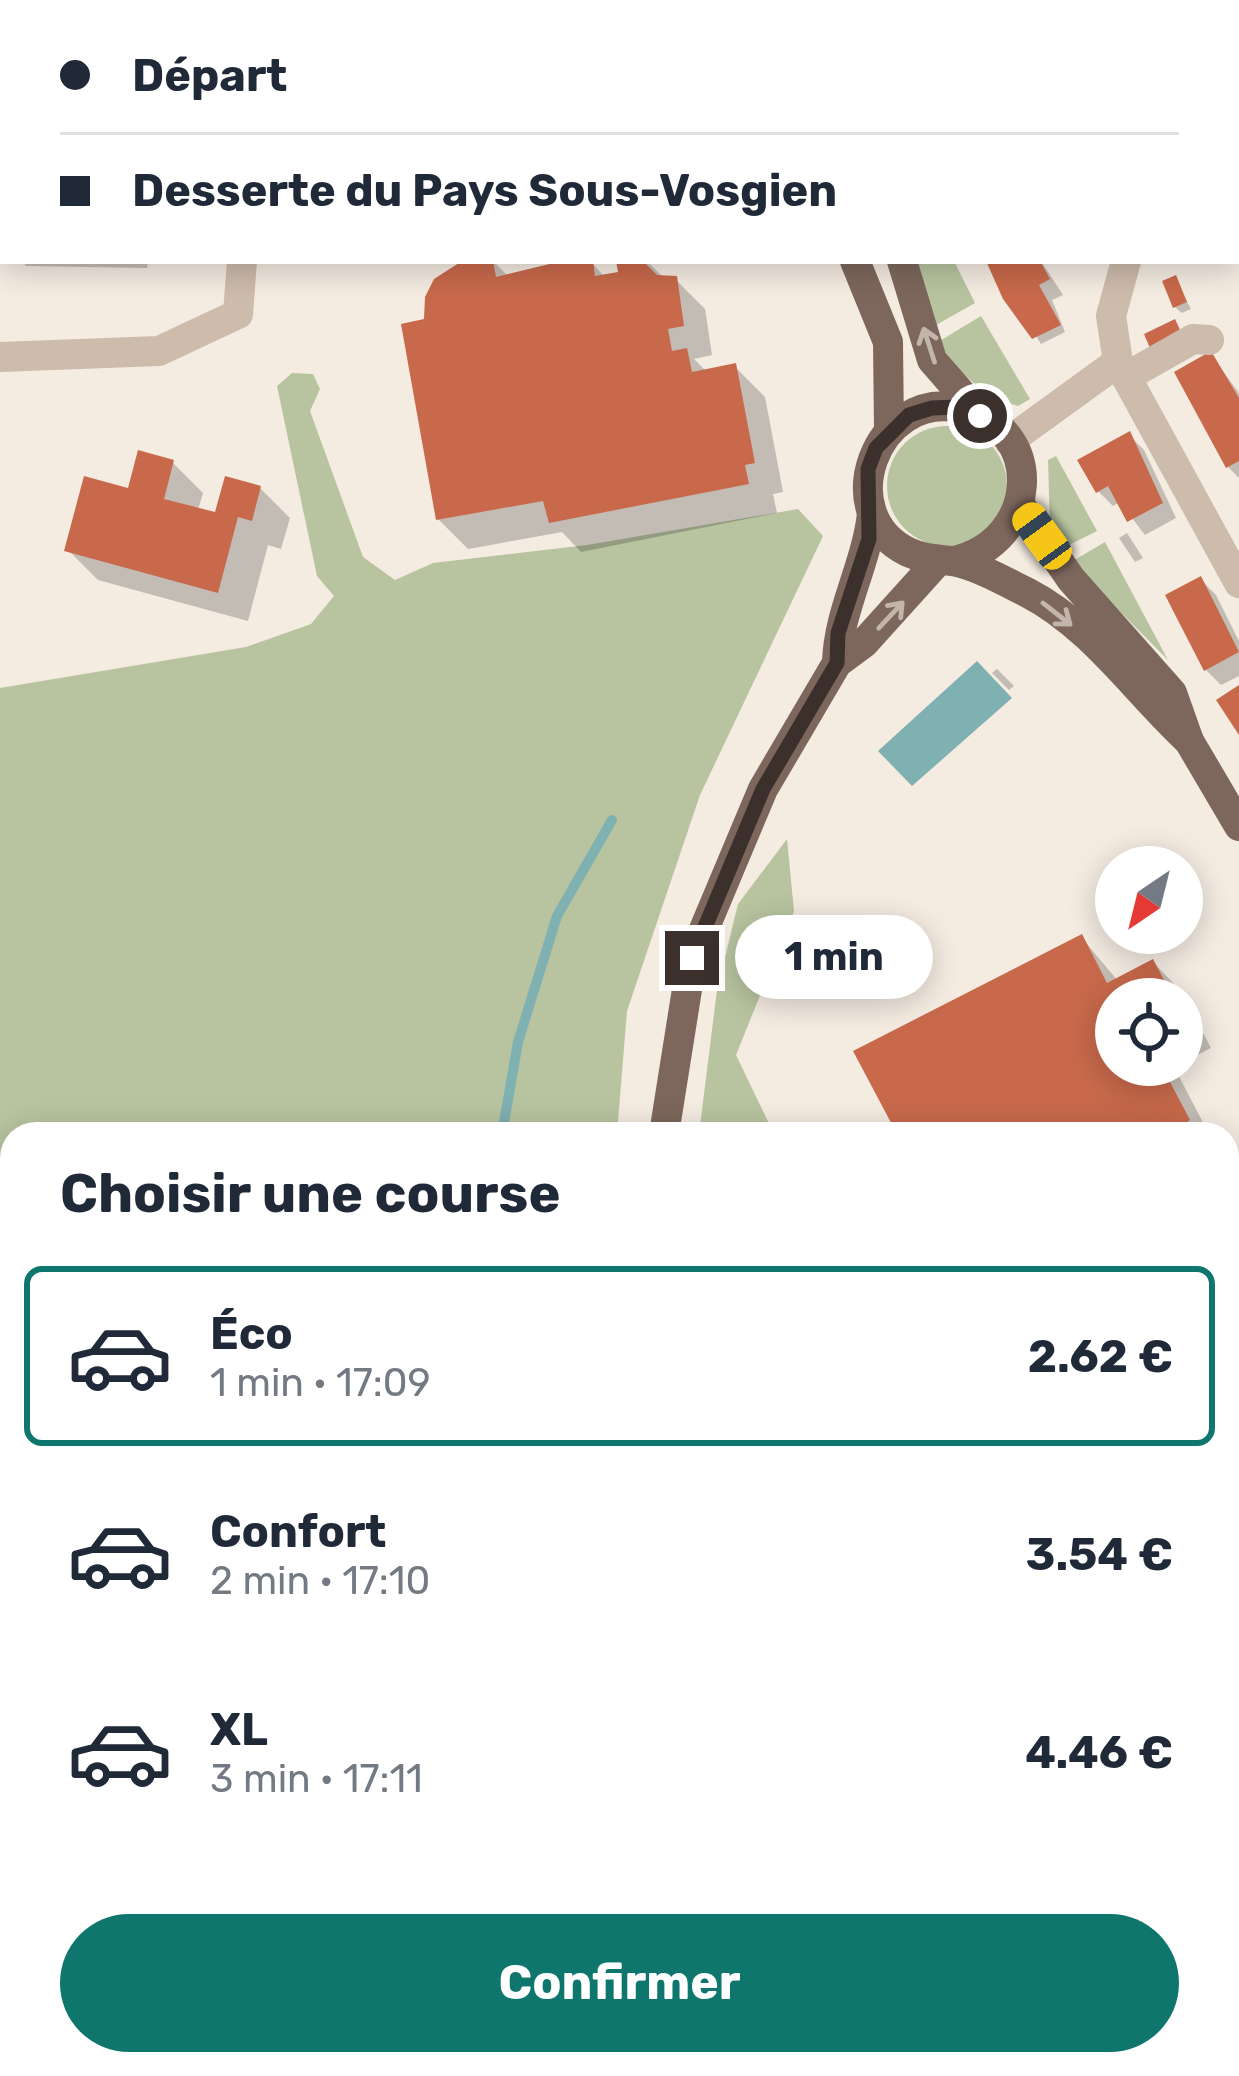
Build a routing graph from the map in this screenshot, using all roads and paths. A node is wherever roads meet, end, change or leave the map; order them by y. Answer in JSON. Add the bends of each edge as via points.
{"nodes":[{"id":1,"x":242,"y":264,"type":"edge"},
{"id":2,"x":857,"y":264,"type":"edge"},
{"id":3,"x":903,"y":264,"type":"edge"},
{"id":4,"x":1125,"y":264,"type":"edge"},
{"id":5,"x":1210,"y":340,"type":"dead end"},
{"id":6,"x":0,"y":356,"type":"edge"},
{"id":7,"x":1122,"y":370,"type":"junction"},
{"id":8,"x":980,"y":416,"type":"junction"},
{"id":9,"x":890,"y":430,"type":"junction"},
{"id":10,"x":1009,"y":442,"type":"junction"},
{"id":11,"x":1020,"y":505,"type":"junction"},
{"id":12,"x":872,"y":514,"type":"junction"},
{"id":13,"x":946,"y":561,"type":"junction"},
{"id":14,"x":1239,"y":583,"type":"edge"},
{"id":15,"x":837,"y":663,"type":"junction"},
{"id":16,"x":1190,"y":741,"type":"junction"},
{"id":17,"x":1239,"y":826,"type":"edge"},
{"id":18,"x":666,"y":1122,"type":"edge"}],
"edges":[{"from":1,"to":6,"type":"street","via":[[238,314],[158,351]]},
{"from":2,"to":9,"type":"main road","via":[[888,343]]},
{"from":8,"to":3,"type":"main road","one_way":true,"via":[[932,360]]},
{"from":4,"to":7,"type":"street","via":[[1112,316]]},
{"from":5,"to":7,"type":"street","via":[[1193,339]]},
{"from":7,"to":10,"type":"street"},
{"from":7,"to":14,"type":"street"},
{"from":8,"to":9,"type":"main road","via":[[932,408]]},
{"from":8,"to":10,"type":"main road"},
{"from":9,"to":12,"type":"main road","via":[[868,469]]},
{"from":10,"to":11,"type":"main road","via":[[1022,480]]},
{"from":11,"to":13,"type":"main road","via":[[991,549]]},
{"from":11,"to":16,"type":"main road","via":[[1071,579],[1172,693]]},
{"from":12,"to":13,"type":"main road","via":[[901,548]]},
{"from":12,"to":15,"type":"main road"},
{"from":15,"to":13,"type":"main road","one_way":true},
{"from":13,"to":16,"type":"main road","one_way":true,"via":[[1044,603]]},
{"from":15,"to":18,"type":"main road","via":[[763,789],[692,958]]},
{"from":16,"to":17,"type":"main road"}]}
